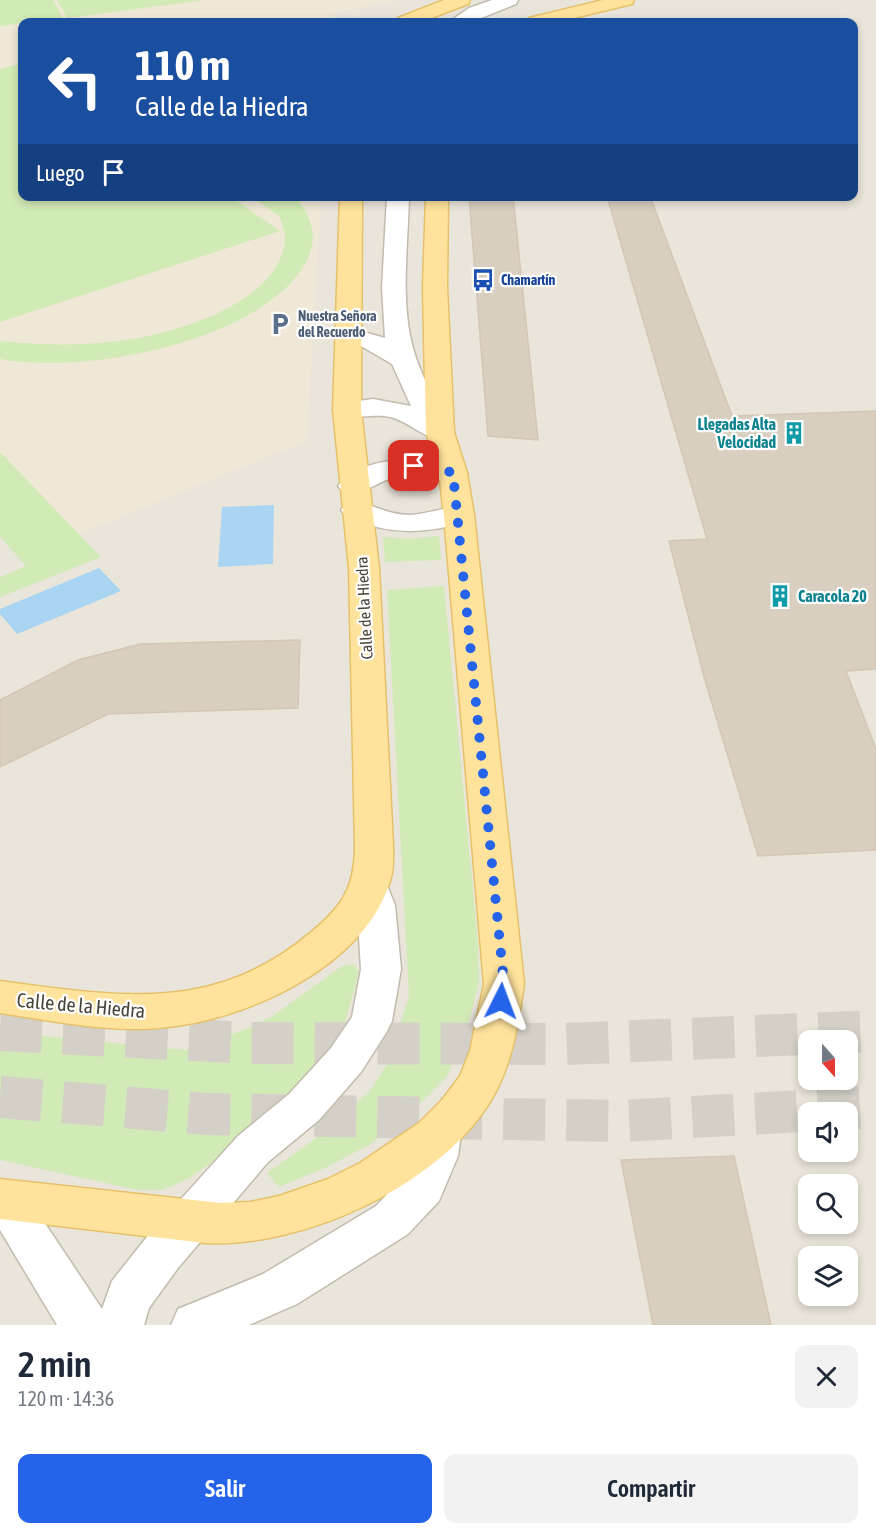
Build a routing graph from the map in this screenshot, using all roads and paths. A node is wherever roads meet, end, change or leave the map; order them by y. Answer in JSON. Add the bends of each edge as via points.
{"nodes":[{"id":1,"x":462,"y":0,"type":"edge"},
{"id":2,"x":510,"y":0,"type":"edge"},
{"id":3,"x":625,"y":0,"type":"edge"},
{"id":4,"x":415,"y":18,"type":"edge"},
{"id":5,"x":465,"y":18,"type":"edge"},
{"id":6,"x":553,"y":18,"type":"edge"},
{"id":7,"x":351,"y":201,"type":"edge"},
{"id":8,"x":398,"y":201,"type":"edge"},
{"id":9,"x":437,"y":201,"type":"edge"},
{"id":10,"x":346,"y":335,"type":"junction"},
{"id":11,"x":404,"y":360,"type":"junction"},
{"id":12,"x":347,"y":410,"type":"junction"},
{"id":13,"x":440,"y":432,"type":"junction"},
{"id":14,"x":453,"y":473,"type":"junction"},
{"id":15,"x":355,"y":498,"type":"junction"},
{"id":16,"x":459,"y":515,"type":"junction"},
{"id":17,"x":370,"y":886,"type":"junction"},
{"id":18,"x":0,"y":997,"type":"edge"},
{"id":19,"x":439,"y":1133,"type":"junction"},
{"id":20,"x":2,"y":1199,"type":"edge"},
{"id":21,"x":189,"y":1221,"type":"junction"},
{"id":22,"x":85,"y":1325,"type":"edge"},
{"id":23,"x":120,"y":1325,"type":"edge"},
{"id":24,"x":195,"y":1325,"type":"edge"}],
"edges":[{"from":1,"to":4,"type":"main road"},
{"from":2,"to":5,"type":"street"},
{"from":3,"to":6,"type":"main road"},
{"from":7,"to":10,"type":"main road","name":"Calle de la Hiedra"},
{"from":8,"to":11,"type":"street","via":[[396,320]]},
{"from":9,"to":13,"type":"main road","via":[[435,287]]},
{"from":10,"to":11,"type":"street","via":[[369,340]]},
{"from":10,"to":12,"type":"main road","name":"Calle de la Hiedra"},
{"from":11,"to":13,"type":"street"},
{"from":12,"to":13,"type":"street","via":[[390,408],[416,416]]},
{"from":12,"to":15,"type":"main road","name":"Calle de la Hiedra"},
{"from":13,"to":14,"type":"main road"},
{"from":14,"to":15,"type":"street","via":[[438,468],[397,468],[365,477]]},
{"from":14,"to":16,"type":"main road"},
{"from":15,"to":16,"type":"street","via":[[390,523],[416,525]]},
{"from":15,"to":17,"type":"main road","name":"Calle de la Hiedra","via":[[364,568],[374,866]]},
{"from":16,"to":19,"type":"main road","via":[[504,984],[495,1036],[476,1089]]},
{"from":17,"to":18,"type":"main road","name":"Calle de la Hiedra","via":[[354,915],[327,942],[249,990],[215,1002],[169,1011],[117,1012]]},
{"from":17,"to":21,"type":"street","name":"Calle de la Hiedra","via":[[376,905],[381,969],[372,1021],[346,1060],[304,1107],[253,1149]]},
{"from":19,"to":21,"type":"main road","via":[[407,1159],[315,1204],[248,1223]]},
{"from":19,"to":24,"type":"street","via":[[436,1156],[423,1186],[393,1220],[280,1288]]},
{"from":20,"to":21,"type":"main road"},
{"from":20,"to":22,"type":"street","via":[[27,1228]]},
{"from":21,"to":23,"type":"street","name":"Calle de la Hiedra","via":[[129,1297]]}]}
